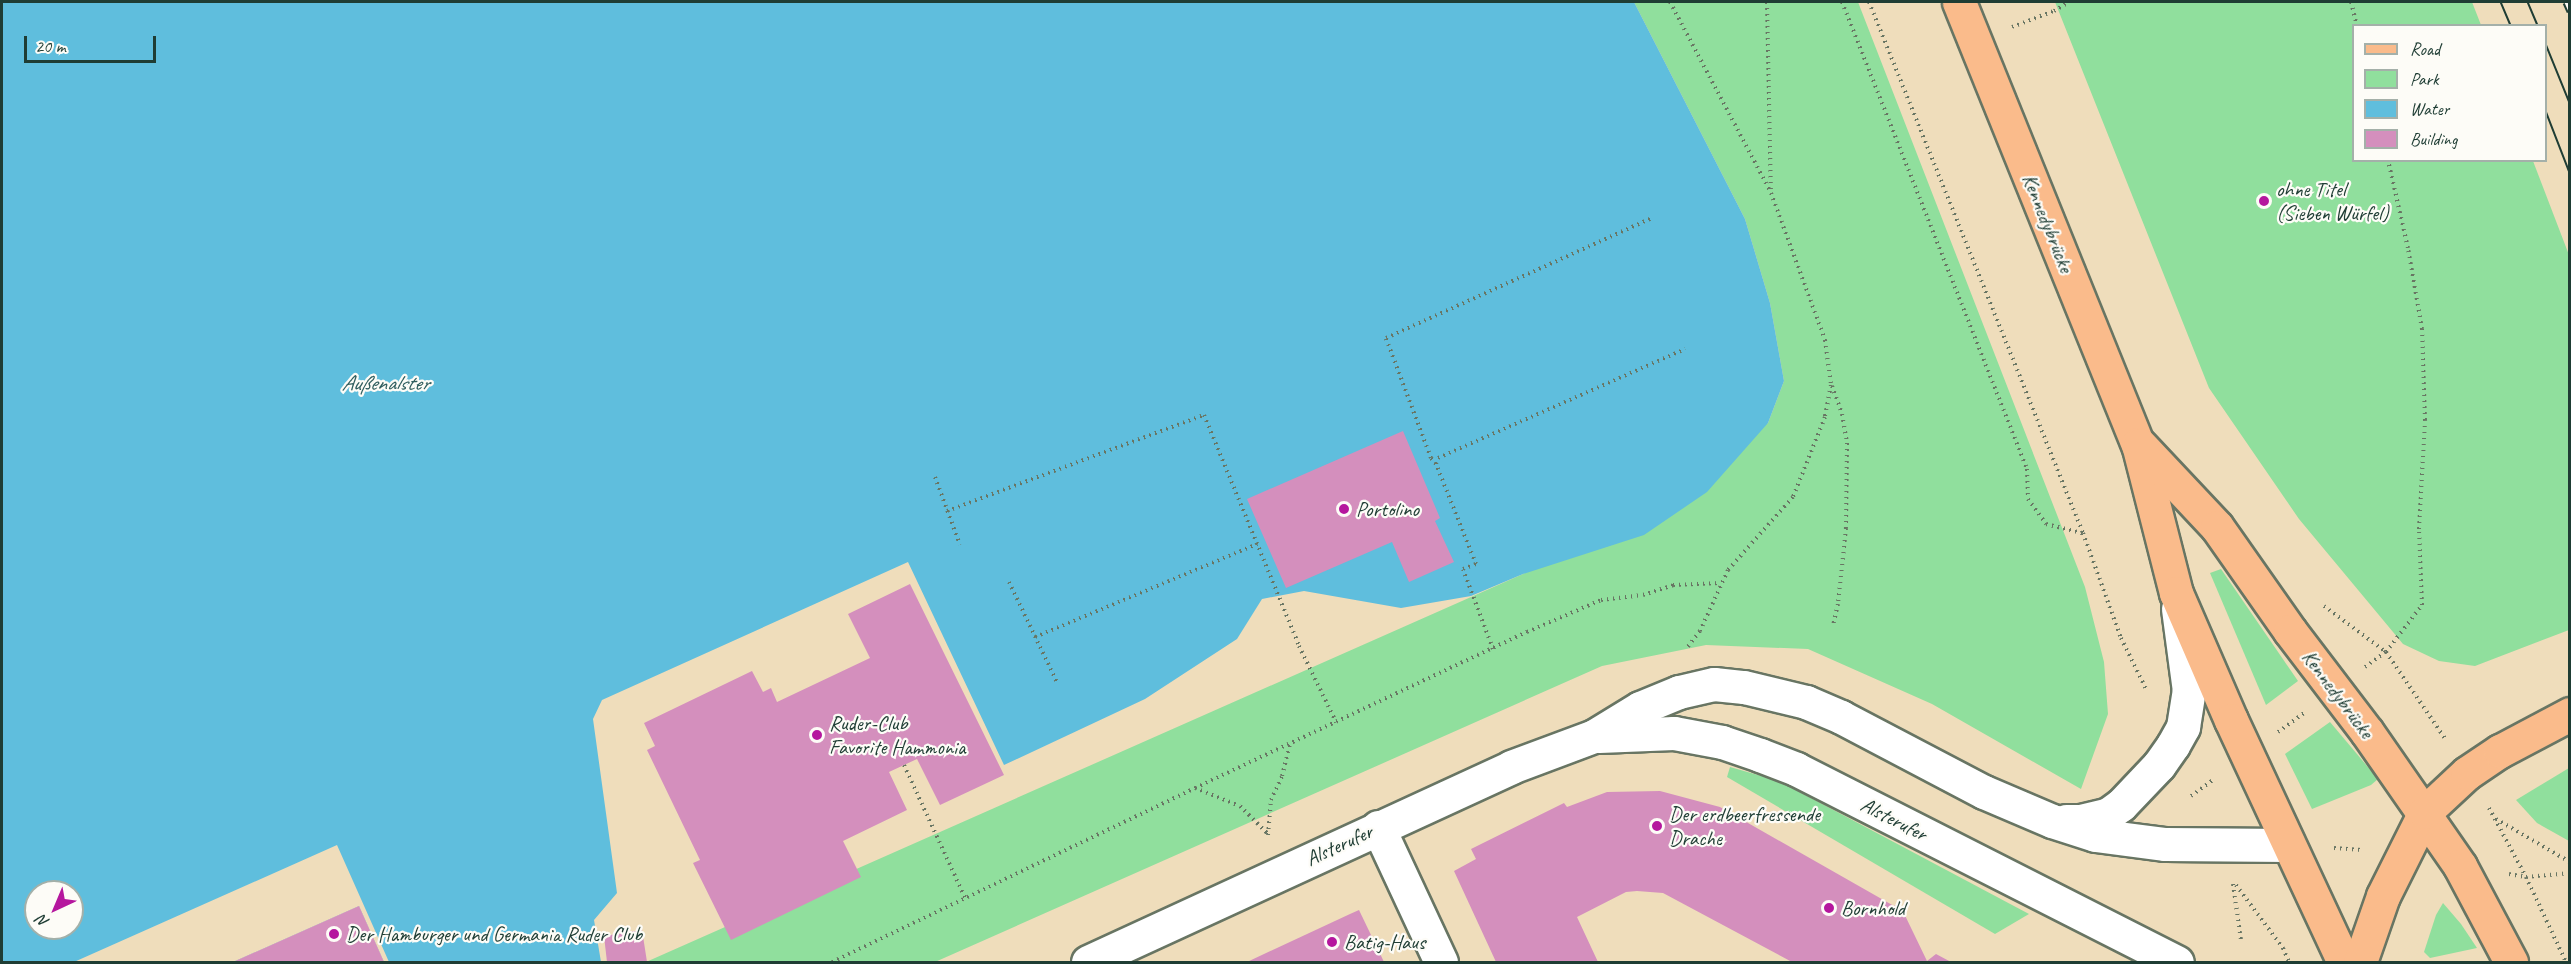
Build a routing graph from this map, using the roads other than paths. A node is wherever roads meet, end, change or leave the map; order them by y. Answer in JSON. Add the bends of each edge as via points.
{"nodes":[{"id":1,"x":1959,"y":2,"type":"edge"},
{"id":2,"x":2138,"y":444,"type":"junction"},
{"id":3,"x":2176,"y":593,"type":"junction"},
{"id":4,"x":2570,"y":714,"type":"edge"},
{"id":5,"x":1594,"y":736,"type":"junction"},
{"id":6,"x":2425,"y":812,"type":"junction"},
{"id":7,"x":2052,"y":821,"type":"junction"},
{"id":8,"x":1378,"y":827,"type":"junction"},
{"id":9,"x":2288,"y":844,"type":"junction"},
{"id":10,"x":1088,"y":963,"type":"edge"},
{"id":11,"x":1441,"y":963,"type":"edge"},
{"id":12,"x":2177,"y":963,"type":"edge"},
{"id":13,"x":2344,"y":963,"type":"edge"},
{"id":14,"x":2360,"y":963,"type":"edge"},
{"id":15,"x":2511,"y":963,"type":"edge"}],
"edges":[{"from":1,"to":2,"type":"main road","name":"Kennedybrücke"},
{"from":2,"to":3,"type":"main road","name":"Kennedybrücke"},
{"from":2,"to":6,"type":"main road","name":"Kennedybrücke","via":[[2217,527]]},
{"from":3,"to":7,"type":"street","name":"Alsterufer","via":[[2189,691],[2183,728],[2174,745],[2107,815],[2080,821]]},
{"from":3,"to":9,"type":"main road","name":"Kennedybrücke"},
{"from":4,"to":6,"type":"main road","via":[[2467,773]]},
{"from":5,"to":7,"type":"street","name":"Alsterufer","via":[[1640,708],[1679,692],[1714,684],[1744,687],[1806,702],[1841,717],[1984,792]]},
{"from":5,"to":8,"type":"street","name":"Alsterufer","via":[[1511,767]]},
{"from":5,"to":12,"type":"street","name":"Alsterufer","via":[[1674,733],[1722,742],[1796,769]]},
{"from":6,"to":14,"type":"main road","via":[[2383,896]]},
{"from":6,"to":15,"type":"main road","name":"Kennedybrücke","via":[[2460,866]]},
{"from":7,"to":9,"type":"street","name":"Alsterufer","via":[[2133,842]]},
{"from":8,"to":10,"type":"street","name":"Alsterufer"},
{"from":8,"to":11,"type":"street"},
{"from":9,"to":13,"type":"main road","name":"Kennedybrücke"}]}
